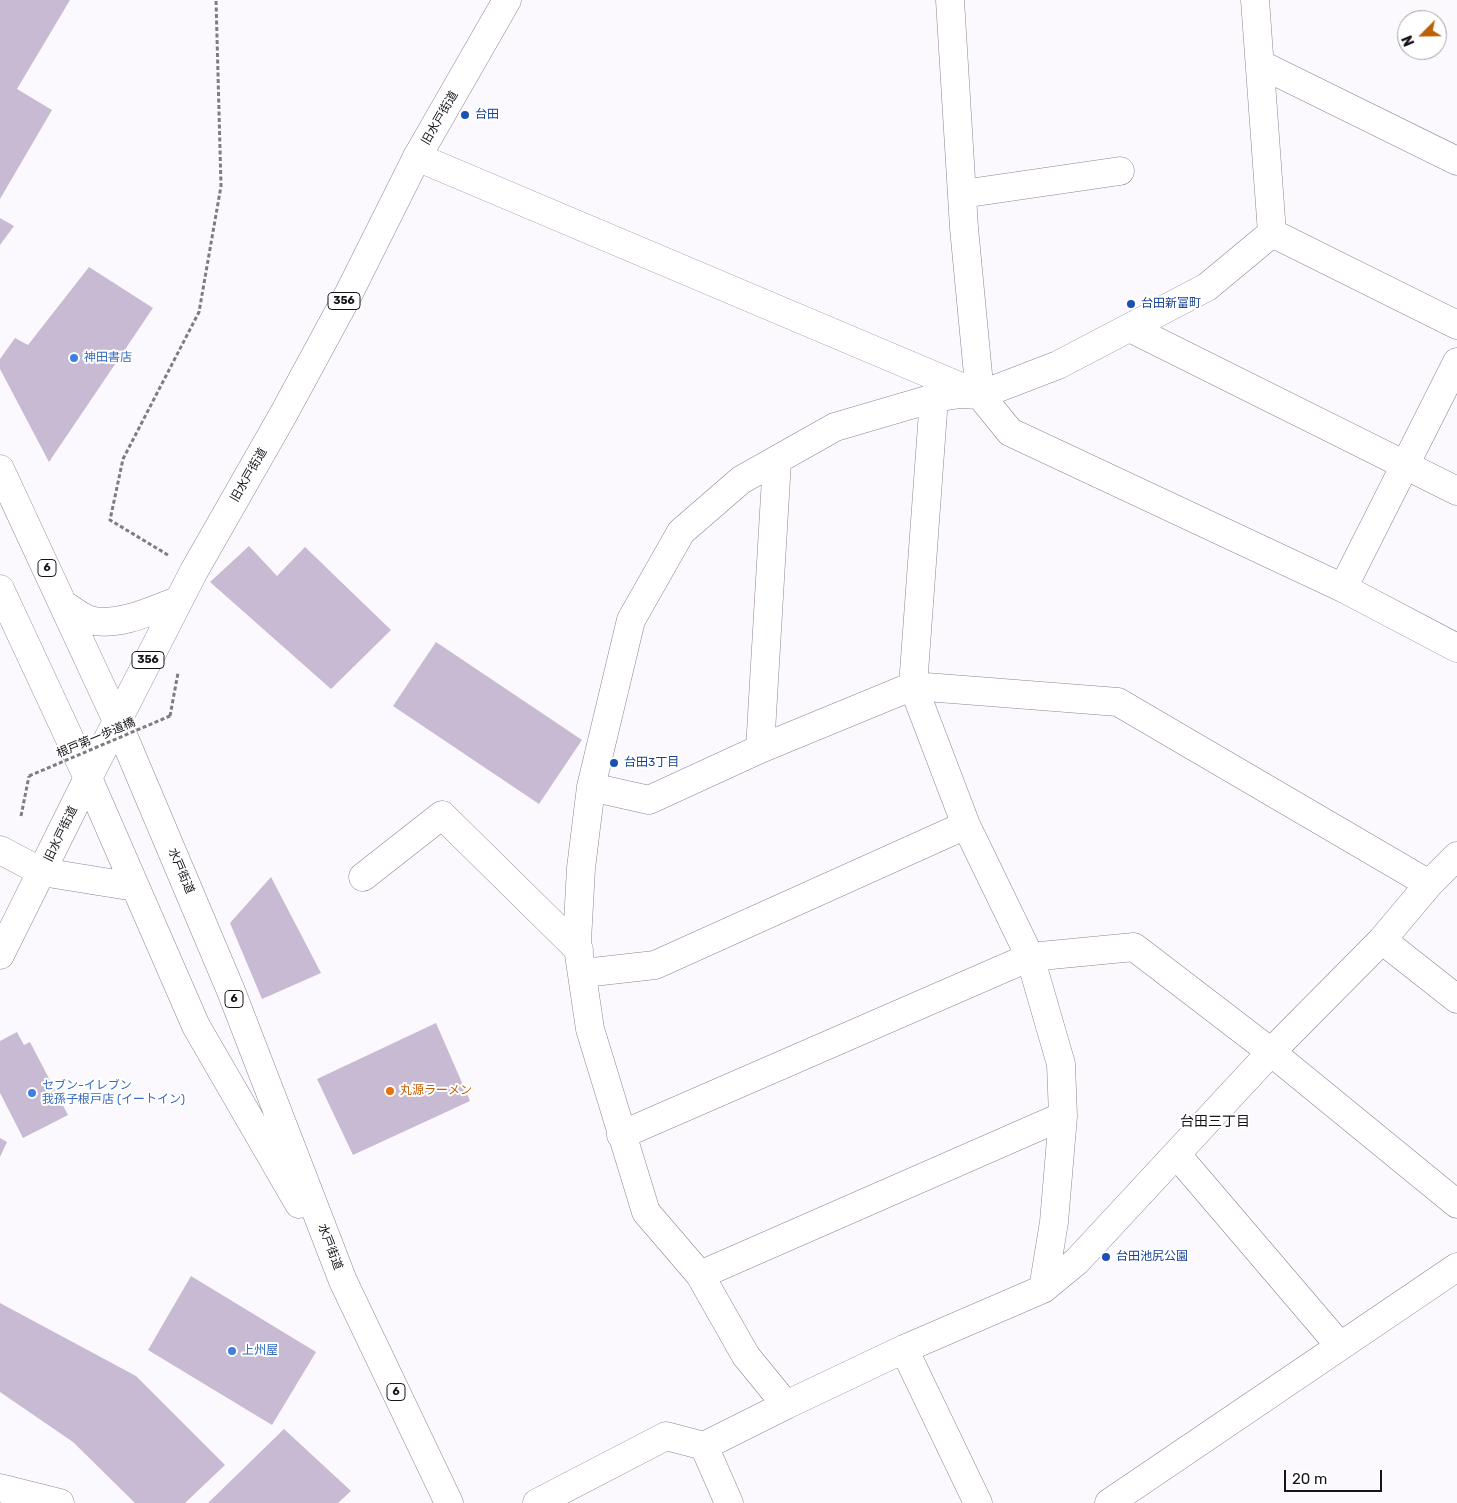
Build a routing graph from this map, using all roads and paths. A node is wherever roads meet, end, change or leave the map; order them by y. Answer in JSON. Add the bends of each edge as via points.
{"nodes":[{"id":1,"x":216,"y":0,"type":"edge"},
{"id":2,"x":508,"y":0,"type":"edge"},
{"id":3,"x":950,"y":0,"type":"edge"},
{"id":4,"x":1255,"y":0,"type":"edge"},
{"id":5,"x":1260,"y":64,"type":"junction"},
{"id":6,"x":417,"y":157,"type":"junction"},
{"id":7,"x":1457,"y":162,"type":"edge"},
{"id":8,"x":1120,"y":171,"type":"dead end"},
{"id":9,"x":962,"y":194,"type":"junction"},
{"id":10,"x":1272,"y":233,"type":"junction"},
{"id":11,"x":1457,"y":325,"type":"edge"},
{"id":12,"x":1130,"y":328,"type":"junction"},
{"id":13,"x":1457,"y":362,"type":"edge"},
{"id":14,"x":980,"y":395,"type":"junction"},
{"id":15,"x":934,"y":398,"type":"junction"},
{"id":16,"x":777,"y":461,"type":"junction"},
{"id":17,"x":1405,"y":465,"type":"junction"},
{"id":18,"x":0,"y":469,"type":"edge"},
{"id":19,"x":1457,"y":491,"type":"edge"},
{"id":20,"x":194,"y":571,"type":"junction"},
{"id":21,"x":1343,"y":588,"type":"junction"},
{"id":22,"x":0,"y":589,"type":"edge"},
{"id":23,"x":179,"y":600,"type":"junction"},
{"id":24,"x":64,"y":604,"type":"junction"},
{"id":25,"x":1457,"y":648,"type":"edge"},
{"id":26,"x":180,"y":665,"type":"dead end"},
{"id":27,"x":913,"y":686,"type":"junction"},
{"id":28,"x":117,"y":721,"type":"junction"},
{"id":29,"x":760,"y":749,"type":"junction"},
{"id":30,"x":88,"y":778,"type":"junction"},
{"id":31,"x":591,"y":787,"type":"junction"},
{"id":32,"x":21,"y":816,"type":"dead end"},
{"id":33,"x":966,"y":825,"type":"junction"},
{"id":34,"x":0,"y":850,"type":"edge"},
{"id":35,"x":1457,"y":856,"type":"edge"},
{"id":36,"x":42,"y":872,"type":"junction"},
{"id":37,"x":363,"y":878,"type":"dead end"},
{"id":38,"x":1428,"y":884,"type":"junction"},
{"id":39,"x":135,"y":887,"type":"junction"},
{"id":40,"x":1382,"y":940,"type":"junction"},
{"id":41,"x":0,"y":955,"type":"edge"},
{"id":42,"x":1030,"y":957,"type":"junction"},
{"id":43,"x":581,"y":961,"type":"junction"},
{"id":44,"x":1457,"y":1000,"type":"edge"},
{"id":45,"x":1270,"y":1052,"type":"junction"},
{"id":46,"x":1063,"y":1116,"type":"junction"},
{"id":47,"x":621,"y":1135,"type":"junction"},
{"id":48,"x":1177,"y":1155,"type":"junction"},
{"id":49,"x":1457,"y":1204,"type":"edge"},
{"id":50,"x":1457,"y":1267,"type":"edge"},
{"id":51,"x":700,"y":1275,"type":"junction"},
{"id":52,"x":343,"y":1281,"type":"junction"},
{"id":53,"x":1043,"y":1289,"type":"junction"},
{"id":54,"x":1340,"y":1346,"type":"junction"},
{"id":55,"x":904,"y":1349,"type":"junction"},
{"id":56,"x":786,"y":1405,"type":"junction"},
{"id":57,"x":704,"y":1446,"type":"junction"},
{"id":58,"x":0,"y":1488,"type":"edge"},
{"id":59,"x":60,"y":1503,"type":"edge"},
{"id":60,"x":449,"y":1503,"type":"edge"},
{"id":61,"x":537,"y":1503,"type":"edge"},
{"id":62,"x":729,"y":1503,"type":"edge"},
{"id":63,"x":978,"y":1503,"type":"edge"},
{"id":64,"x":1108,"y":1503,"type":"edge"}],
"edges":[{"from":1,"to":20,"type":"path","via":[[221,186],[199,312],[123,459],[110,520]]},
{"from":2,"to":6,"type":"main road","name":"旧水戸街道","number":"356"},
{"from":3,"to":9,"type":"main road"},
{"from":4,"to":5,"type":"main road"},
{"from":5,"to":7,"type":"main road"},
{"from":5,"to":10,"type":"main road"},
{"from":6,"to":14,"type":"main road"},
{"from":6,"to":20,"type":"main road","name":"旧水戸街道","number":"356","via":[[287,407]]},
{"from":8,"to":9,"type":"main road"},
{"from":9,"to":14,"type":"main road"},
{"from":10,"to":11,"type":"main road"},
{"from":10,"to":12,"type":"main road","via":[[1207,287]]},
{"from":12,"to":14,"type":"main road","via":[[1058,365]]},
{"from":12,"to":17,"type":"main road"},
{"from":13,"to":17,"type":"main road"},
{"from":14,"to":15,"type":"main road"},
{"from":14,"to":21,"type":"main road","via":[[1010,432]]},
{"from":15,"to":16,"type":"main road","via":[[835,427]]},
{"from":15,"to":27,"type":"main road"},
{"from":16,"to":29,"type":"main road"},
{"from":16,"to":31,"type":"main road","via":[[741,480],[681,532],[631,620]]},
{"from":17,"to":19,"type":"main road"},
{"from":17,"to":21,"type":"main road"},
{"from":18,"to":24,"type":"main road","name":"水戸街道","number":"6"},
{"from":20,"to":23,"type":"main road","name":"旧水戸街道","number":"356"},
{"from":21,"to":25,"type":"main road"},
{"from":22,"to":30,"type":"main road","name":"水戸街道","number":"6"},
{"from":23,"to":24,"type":"main road","via":[[139,616],[114,621],[88,619]]},
{"from":23,"to":28,"type":"main road","name":"旧水戸街道","number":"356"},
{"from":24,"to":28,"type":"main road","name":"水戸街道","number":"6"},
{"from":26,"to":32,"type":"path","name":"根戸第一歩道橋","bridge":true,"via":[[170,716],[29,776]]},
{"from":27,"to":29,"type":"main road"},
{"from":27,"to":33,"type":"main road"},
{"from":27,"to":38,"type":"main road","via":[[1118,702]]},
{"from":28,"to":30,"type":"main road","name":"旧水戸街道","number":"356"},
{"from":28,"to":52,"type":"main road","name":"水戸街道","number":"6","via":[[231,991]]},
{"from":29,"to":31,"type":"main road","via":[[649,800]]},
{"from":30,"to":36,"type":"main road","name":"旧水戸街道"},
{"from":30,"to":39,"type":"main road","name":"水戸街道","number":"6"},
{"from":31,"to":43,"type":"main road","via":[[581,868],[577,941]]},
{"from":33,"to":42,"type":"main road"},
{"from":33,"to":43,"type":"main road","via":[[655,965]]},
{"from":34,"to":36,"type":"main road"},
{"from":35,"to":38,"type":"main road"},
{"from":36,"to":39,"type":"main road"},
{"from":36,"to":41,"type":"main road","name":"旧水戸街道"},
{"from":37,"to":43,"type":"main road","via":[[442,815]]},
{"from":38,"to":40,"type":"main road"},
{"from":39,"to":52,"type":"main road","name":"水戸街道","number":"6","via":[[196,1026]]},
{"from":40,"to":44,"type":"main road"},
{"from":40,"to":45,"type":"main road"},
{"from":42,"to":45,"type":"main road","via":[[1134,946]]},
{"from":42,"to":46,"type":"main road","via":[[1061,1064]]},
{"from":42,"to":47,"type":"main road"},
{"from":43,"to":47,"type":"main road","via":[[590,1029]]},
{"from":45,"to":48,"type":"main road"},
{"from":45,"to":49,"type":"main road"},
{"from":46,"to":51,"type":"main road"},
{"from":46,"to":53,"type":"main road","via":[[1054,1222]]},
{"from":47,"to":51,"type":"main road","via":[[646,1212]]},
{"from":48,"to":53,"type":"main road","via":[[1077,1261]]},
{"from":48,"to":54,"type":"main road"},
{"from":50,"to":54,"type":"main road"},
{"from":51,"to":56,"type":"main road","via":[[746,1356]]},
{"from":52,"to":60,"type":"main road","name":"水戸街道","number":"6"},
{"from":53,"to":55,"type":"main road"},
{"from":54,"to":64,"type":"main road"},
{"from":55,"to":56,"type":"main road"},
{"from":55,"to":63,"type":"main road"},
{"from":56,"to":57,"type":"main road"},
{"from":57,"to":61,"type":"main road","via":[[666,1436]]},
{"from":57,"to":62,"type":"main road"},
{"from":58,"to":59,"type":"main road"}]}
